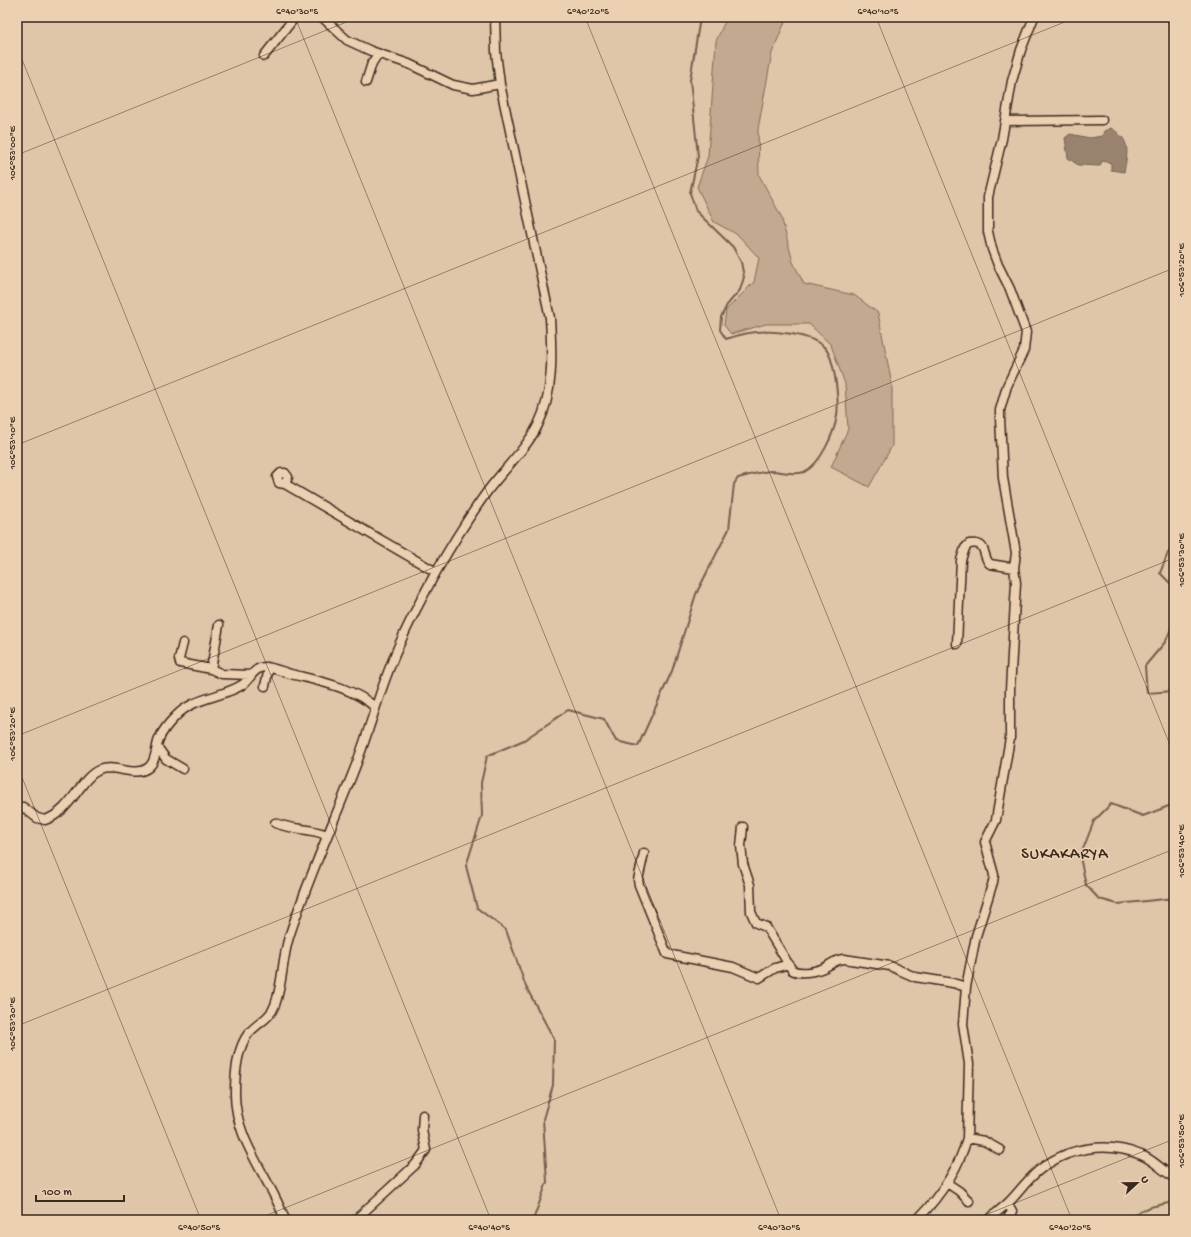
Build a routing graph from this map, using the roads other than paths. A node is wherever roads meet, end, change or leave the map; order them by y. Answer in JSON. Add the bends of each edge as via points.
{"nodes":[{"id":1,"x":295,"y":17,"type":"edge"},
{"id":2,"x":322,"y":17,"type":"edge"},
{"id":3,"x":495,"y":17,"type":"edge"},
{"id":4,"x":1034,"y":17,"type":"edge"},
{"id":5,"x":378,"y":54,"type":"junction"},
{"id":6,"x":264,"y":56,"type":"dead end"},
{"id":7,"x":366,"y":82,"type":"dead end"},
{"id":8,"x":500,"y":84,"type":"junction"},
{"id":9,"x":1102,"y":120,"type":"dead end"},
{"id":10,"x":1005,"y":121,"type":"junction"},
{"id":11,"x":285,"y":484,"type":"dead end"},
{"id":12,"x":1014,"y":568,"type":"junction"},
{"id":13,"x":436,"y":572,"type":"junction"},
{"id":14,"x":219,"y":625,"type":"dead end"},
{"id":15,"x":184,"y":643,"type":"dead end"},
{"id":16,"x":957,"y":644,"type":"dead end"},
{"id":17,"x":269,"y":668,"type":"junction"},
{"id":18,"x":211,"y":669,"type":"junction"},
{"id":19,"x":250,"y":676,"type":"junction"},
{"id":20,"x":265,"y":686,"type":"dead end"},
{"id":21,"x":375,"y":707,"type":"junction"},
{"id":22,"x":158,"y":748,"type":"junction"},
{"id":23,"x":183,"y":769,"type":"dead end"},
{"id":24,"x":17,"y":808,"type":"edge"},
{"id":25,"x":276,"y":823,"type":"dead end"},
{"id":26,"x":743,"y":827,"type":"dead end"},
{"id":27,"x":327,"y":835,"type":"junction"},
{"id":28,"x":644,"y":853,"type":"dead end"},
{"id":29,"x":789,"y":964,"type":"junction"},
{"id":30,"x":966,"y":987,"type":"junction"},
{"id":31,"x":423,"y":1115,"type":"dead end"},
{"id":32,"x":967,"y":1138,"type":"junction"},
{"id":33,"x":1000,"y":1150,"type":"dead end"},
{"id":34,"x":1174,"y":1177,"type":"edge"},
{"id":35,"x":947,"y":1183,"type":"junction"},
{"id":36,"x":969,"y":1201,"type":"dead end"},
{"id":37,"x":1008,"y":1204,"type":"junction"},
{"id":38,"x":285,"y":1220,"type":"edge"},
{"id":39,"x":355,"y":1220,"type":"edge"},
{"id":40,"x":917,"y":1220,"type":"edge"},
{"id":41,"x":989,"y":1220,"type":"edge"},
{"id":42,"x":1007,"y":1220,"type":"edge"}],
"edges":[{"from":1,"to":6,"type":"street"},
{"from":2,"to":5,"type":"street","via":[[343,38]]},
{"from":3,"to":8,"type":"street"},
{"from":4,"to":10,"type":"street","via":[[1021,50]]},
{"from":5,"to":7,"type":"street"},
{"from":5,"to":8,"type":"street","via":[[409,64],[440,80],[463,88],[473,89]]},
{"from":8,"to":13,"type":"street","via":[[550,318],[552,353],[549,386],[538,424],[530,438],[490,488]]},
{"from":9,"to":10,"type":"street"},
{"from":10,"to":12,"type":"street","via":[[988,197],[988,232],[994,254],[1026,332],[1024,350],[1007,386],[1000,410],[1003,478],[1016,553]]},
{"from":11,"to":13,"type":"street"},
{"from":12,"to":16,"type":"street","via":[[990,564],[984,549],[978,544],[970,544],[965,548],[961,560]]},
{"from":12,"to":30,"type":"street","via":[[1016,583],[1010,738],[996,820],[985,842],[994,874],[993,882],[978,931]]},
{"from":13,"to":21,"type":"street","via":[[392,661]]},
{"from":14,"to":18,"type":"street"},
{"from":15,"to":18,"type":"street","via":[[180,663]]},
{"from":17,"to":19,"type":"street","via":[[259,669]]},
{"from":17,"to":20,"type":"street"},
{"from":17,"to":21,"type":"street","via":[[344,689]]},
{"from":18,"to":19,"type":"street","via":[[222,674]]},
{"from":19,"to":22,"type":"street","via":[[242,685],[205,698],[179,713],[160,738]]},
{"from":21,"to":27,"type":"street","via":[[365,742]]},
{"from":22,"to":23,"type":"street","via":[[166,759]]},
{"from":22,"to":24,"type":"street","via":[[152,764],[145,770],[138,772],[107,768],[95,772],[66,806],[48,819],[40,820],[23,807]]},
{"from":25,"to":27,"type":"street","via":[[287,828]]},
{"from":26,"to":29,"type":"street","via":[[741,846],[743,864],[750,885],[751,912],[756,923],[766,927]]},
{"from":27,"to":38,"type":"street","via":[[289,938],[274,1009],[248,1035],[240,1053],[235,1076],[234,1094],[240,1127],[280,1205]]},
{"from":28,"to":29,"type":"street","via":[[639,885],[667,954],[733,967],[759,978],[775,968]]},
{"from":29,"to":30,"type":"street","via":[[794,972],[804,972],[824,968],[844,959],[890,966],[915,977]]},
{"from":30,"to":32,"type":"street","via":[[963,1024],[969,1064]]},
{"from":31,"to":39,"type":"street","via":[[422,1130],[426,1150],[415,1165]]},
{"from":32,"to":33,"type":"street","via":[[984,1141]]},
{"from":32,"to":35,"type":"street","via":[[964,1150]]},
{"from":34,"to":37,"type":"street","via":[[1138,1153],[1115,1148],[1086,1148],[1054,1160],[1039,1170]]},
{"from":35,"to":36,"type":"street"},
{"from":35,"to":40,"type":"street"},
{"from":37,"to":41,"type":"street"},
{"from":37,"to":42,"type":"street","via":[[1012,1211]]}]}
